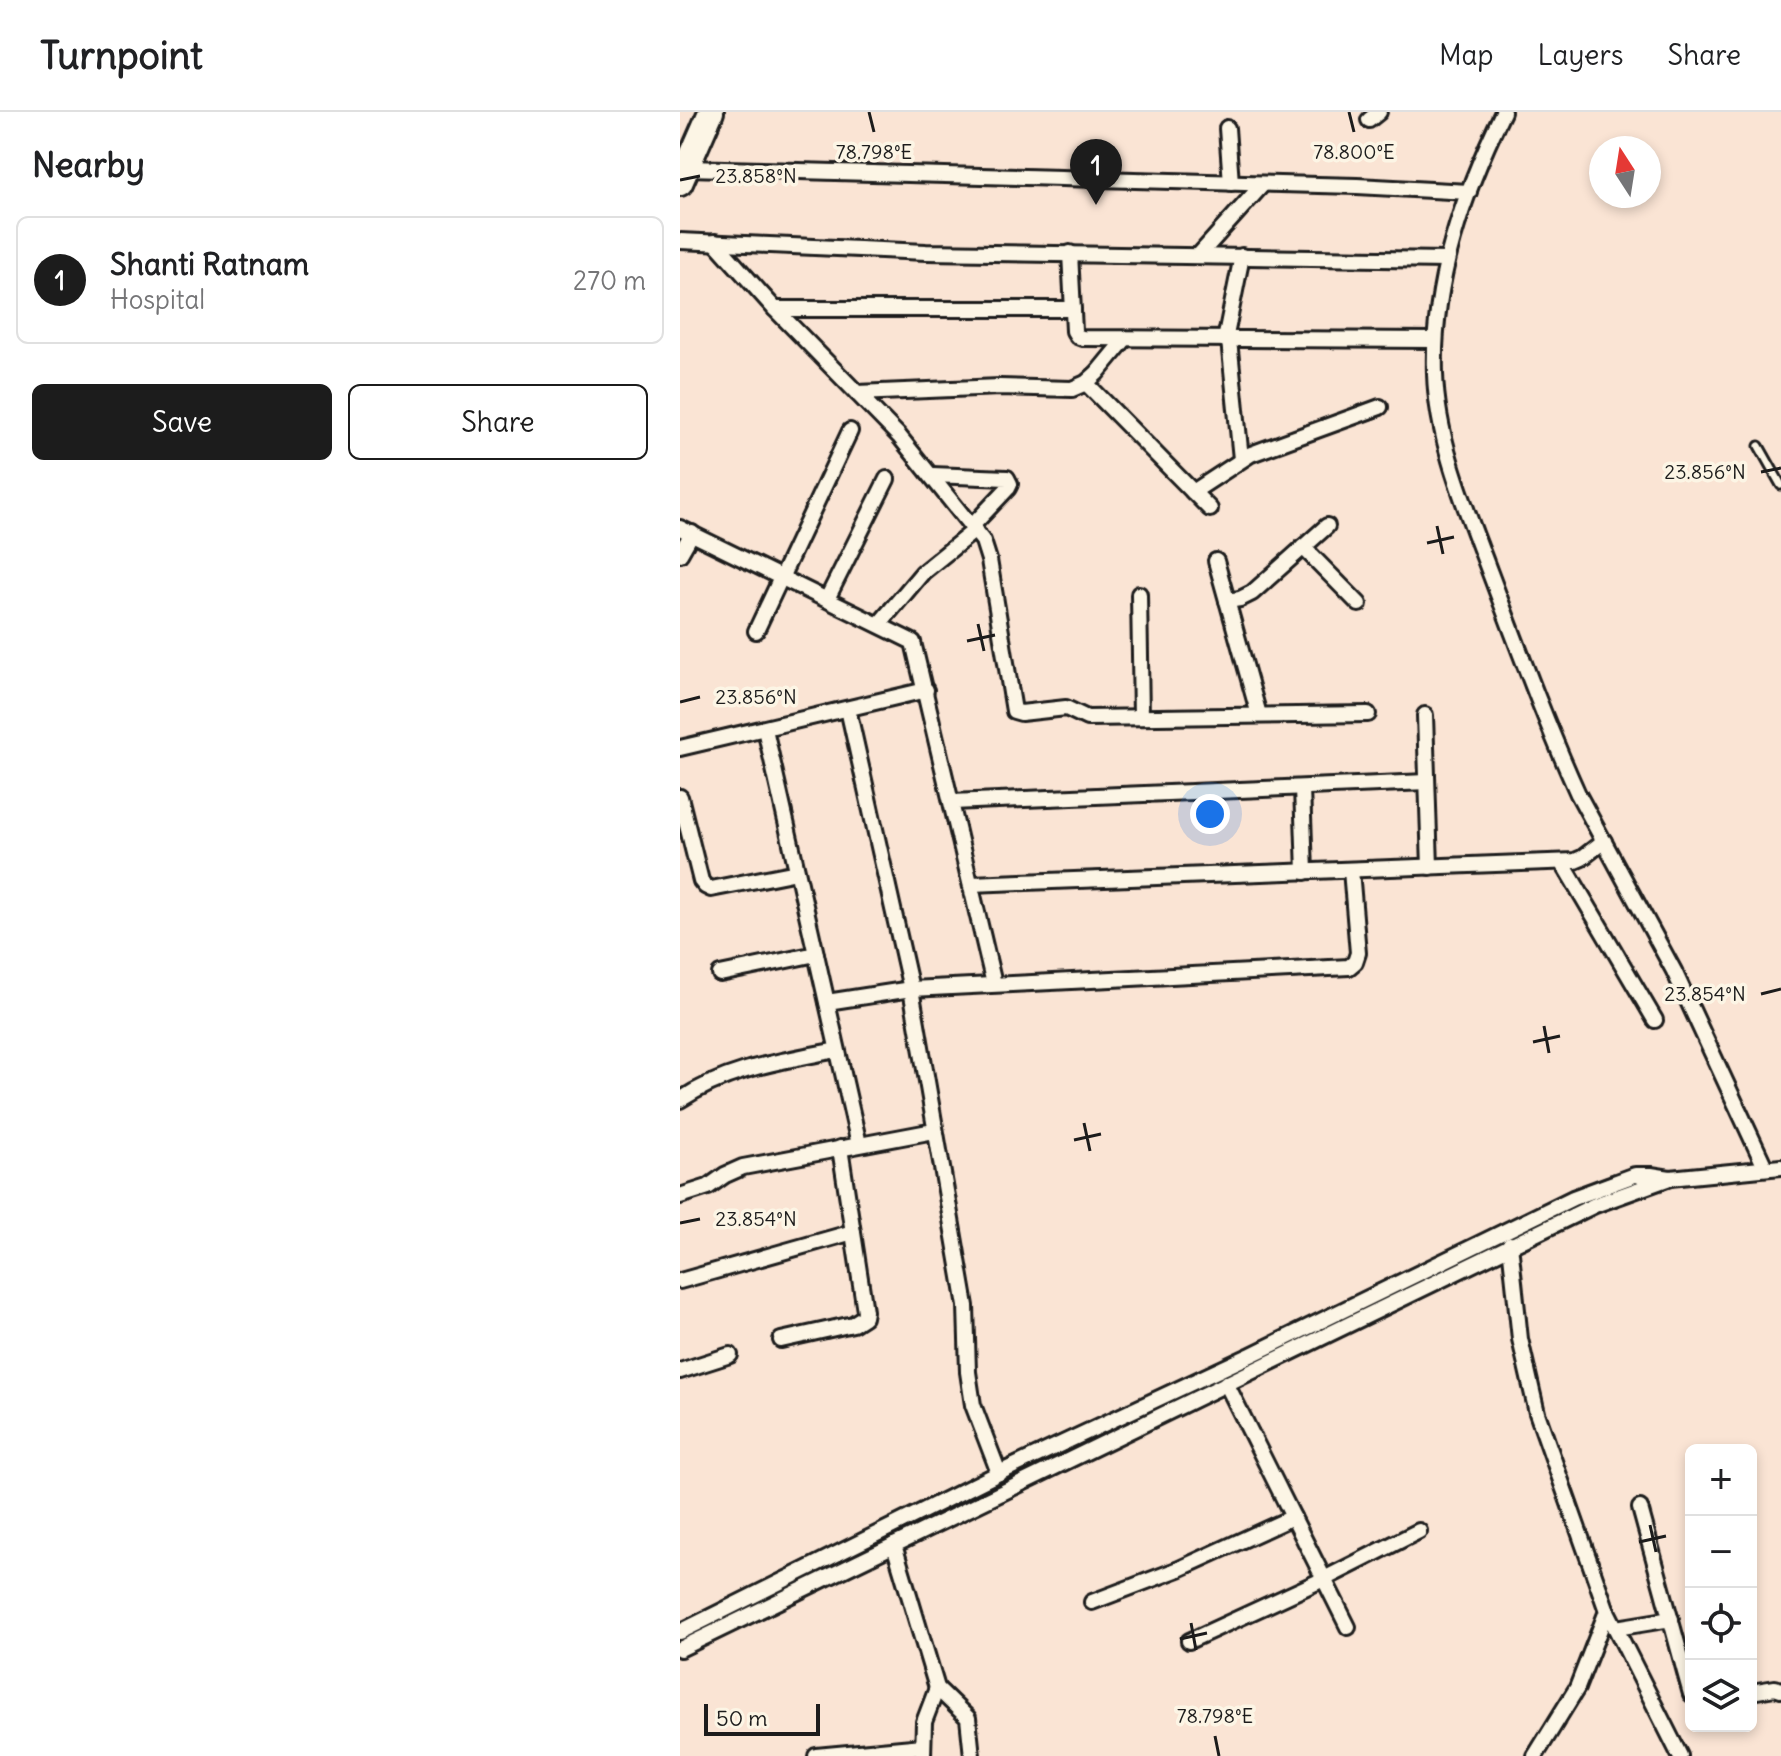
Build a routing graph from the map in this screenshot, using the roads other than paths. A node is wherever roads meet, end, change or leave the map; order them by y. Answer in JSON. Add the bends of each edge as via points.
{"nodes":[{"id":1,"x":711,"y":112,"type":"edge"},
{"id":2,"x":1503,"y":112,"type":"edge"},
{"id":3,"x":1227,"y":128,"type":"dead end"},
{"id":4,"x":683,"y":176,"type":"edge"},
{"id":5,"x":1231,"y":183,"type":"junction"},
{"id":6,"x":1263,"y":184,"type":"junction"},
{"id":7,"x":1469,"y":192,"type":"junction"},
{"id":8,"x":680,"y":241,"type":"edge"},
{"id":9,"x":715,"y":242,"type":"junction"},
{"id":10,"x":1070,"y":253,"type":"junction"},
{"id":11,"x":1199,"y":255,"type":"junction"},
{"id":12,"x":1242,"y":256,"type":"junction"},
{"id":13,"x":1447,"y":260,"type":"junction"},
{"id":14,"x":775,"y":309,"type":"junction"},
{"id":15,"x":1073,"y":309,"type":"junction"},
{"id":16,"x":1125,"y":339,"type":"junction"},
{"id":17,"x":1227,"y":340,"type":"junction"},
{"id":18,"x":1435,"y":340,"type":"junction"},
{"id":19,"x":1086,"y":383,"type":"junction"},
{"id":20,"x":857,"y":393,"type":"junction"},
{"id":21,"x":1380,"y":407,"type":"dead end"},
{"id":22,"x":850,"y":431,"type":"dead end"},
{"id":23,"x":1759,"y":446,"type":"dead end"},
{"id":24,"x":1241,"y":459,"type":"junction"},
{"id":25,"x":932,"y":475,"type":"junction"},
{"id":26,"x":887,"y":479,"type":"dead end"},
{"id":27,"x":1781,"y":485,"type":"edge"},
{"id":28,"x":1193,"y":492,"type":"junction"},
{"id":29,"x":1210,"y":509,"type":"dead end"},
{"id":30,"x":1327,"y":526,"type":"dead end"},
{"id":31,"x":974,"y":528,"type":"junction"},
{"id":32,"x":686,"y":530,"type":"edge"},
{"id":33,"x":1303,"y":547,"type":"junction"},
{"id":34,"x":680,"y":554,"type":"edge"},
{"id":35,"x":1216,"y":561,"type":"dead end"},
{"id":36,"x":782,"y":578,"type":"junction"},
{"id":37,"x":1139,"y":594,"type":"dead end"},
{"id":38,"x":827,"y":599,"type":"junction"},
{"id":39,"x":1227,"y":601,"type":"junction"},
{"id":40,"x":1359,"y":604,"type":"dead end"},
{"id":41,"x":880,"y":623,"type":"junction"},
{"id":42,"x":756,"y":631,"type":"dead end"},
{"id":43,"x":926,"y":690,"type":"junction"},
{"id":44,"x":848,"y":709,"type":"junction"},
{"id":45,"x":1368,"y":714,"type":"dead end"},
{"id":46,"x":1259,"y":715,"type":"junction"},
{"id":47,"x":1425,"y":715,"type":"dead end"},
{"id":48,"x":1141,"y":717,"type":"junction"},
{"id":49,"x":765,"y":729,"type":"junction"},
{"id":50,"x":680,"y":748,"type":"edge"},
{"id":51,"x":1427,"y":782,"type":"junction"},
{"id":52,"x":1302,"y":788,"type":"junction"},
{"id":53,"x":680,"y":797,"type":"edge"},
{"id":54,"x":952,"y":802,"type":"junction"},
{"id":55,"x":1604,"y":841,"type":"junction"},
{"id":56,"x":1562,"y":862,"type":"junction"},
{"id":57,"x":1430,"y":867,"type":"junction"},
{"id":58,"x":1351,"y":870,"type":"junction"},
{"id":59,"x":797,"y":872,"type":"junction"},
{"id":60,"x":1305,"y":872,"type":"junction"},
{"id":61,"x":971,"y":884,"type":"junction"},
{"id":62,"x":816,"y":954,"type":"junction"},
{"id":63,"x":720,"y":974,"type":"dead end"},
{"id":64,"x":994,"y":984,"type":"junction"},
{"id":65,"x":911,"y":989,"type":"junction"},
{"id":66,"x":827,"y":1002,"type":"junction"},
{"id":67,"x":1655,"y":1020,"type":"dead end"},
{"id":68,"x":837,"y":1050,"type":"junction"},
{"id":69,"x":684,"y":1097,"type":"edge"},
{"id":70,"x":934,"y":1131,"type":"junction"},
{"id":71,"x":859,"y":1144,"type":"junction"},
{"id":72,"x":840,"y":1148,"type":"junction"},
{"id":73,"x":1765,"y":1167,"type":"junction"},
{"id":74,"x":1781,"y":1167,"type":"edge"},
{"id":75,"x":1670,"y":1178,"type":"junction"},
{"id":76,"x":680,"y":1196,"type":"edge"},
{"id":77,"x":853,"y":1232,"type":"junction"},
{"id":78,"x":1510,"y":1244,"type":"junction"},
{"id":79,"x":680,"y":1281,"type":"edge"},
{"id":80,"x":781,"y":1340,"type":"dead end"},
{"id":81,"x":730,"y":1355,"type":"dead end"},
{"id":82,"x":680,"y":1371,"type":"edge"},
{"id":83,"x":1226,"y":1383,"type":"junction"},
{"id":84,"x":999,"y":1473,"type":"junction"},
{"id":85,"x":1640,"y":1508,"type":"dead end"},
{"id":86,"x":1293,"y":1517,"type":"junction"},
{"id":87,"x":1419,"y":1531,"type":"dead end"},
{"id":88,"x":894,"y":1545,"type":"junction"},
{"id":89,"x":1324,"y":1579,"type":"junction"},
{"id":90,"x":1092,"y":1602,"type":"dead end"},
{"id":91,"x":1607,"y":1611,"type":"junction"},
{"id":92,"x":1671,"y":1619,"type":"junction"},
{"id":93,"x":1348,"y":1627,"type":"dead end"},
{"id":94,"x":1616,"y":1628,"type":"junction"},
{"id":95,"x":680,"y":1632,"type":"edge"},
{"id":96,"x":1189,"y":1641,"type":"dead end"},
{"id":97,"x":680,"y":1649,"type":"edge"},
{"id":98,"x":1685,"y":1672,"type":"edge"},
{"id":99,"x":937,"y":1688,"type":"junction"},
{"id":100,"x":1781,"y":1690,"type":"edge"},
{"id":101,"x":1757,"y":1691,"type":"edge"},
{"id":102,"x":923,"y":1751,"type":"edge"},
{"id":103,"x":870,"y":1754,"type":"edge"},
{"id":104,"x":816,"y":1756,"type":"edge"},
{"id":105,"x":972,"y":1756,"type":"edge"},
{"id":106,"x":1535,"y":1756,"type":"edge"},
{"id":107,"x":1680,"y":1756,"type":"edge"}],
"edges":[{"from":1,"to":4,"type":"highway"},
{"from":2,"to":7,"type":"street"},
{"from":3,"to":5,"type":"street"},
{"from":4,"to":5,"type":"street"},
{"from":5,"to":6,"type":"street"},
{"from":6,"to":7,"type":"street"},
{"from":6,"to":11,"type":"street"},
{"from":7,"to":13,"type":"street"},
{"from":8,"to":9,"type":"street"},
{"from":9,"to":10,"type":"street"},
{"from":9,"to":14,"type":"street"},
{"from":10,"to":11,"type":"street"},
{"from":10,"to":15,"type":"street"},
{"from":11,"to":12,"type":"street"},
{"from":12,"to":13,"type":"street"},
{"from":12,"to":17,"type":"street"},
{"from":13,"to":18,"type":"street"},
{"from":14,"to":15,"type":"street"},
{"from":14,"to":20,"type":"street"},
{"from":15,"to":16,"type":"street","via":[[1077,336]]},
{"from":16,"to":17,"type":"street"},
{"from":16,"to":19,"type":"street"},
{"from":17,"to":18,"type":"street"},
{"from":17,"to":24,"type":"street"},
{"from":18,"to":55,"type":"street","via":[[1440,412],[1468,513],[1541,708]]},
{"from":19,"to":20,"type":"street","via":[[1072,389]]},
{"from":19,"to":28,"type":"street"},
{"from":20,"to":25,"type":"street"},
{"from":21,"to":24,"type":"street"},
{"from":22,"to":36,"type":"street"},
{"from":23,"to":27,"type":"lane"},
{"from":24,"to":28,"type":"street"},
{"from":25,"to":31,"type":"street"},
{"from":25,"to":31,"type":"street","via":[[1002,476],[1009,481]]},
{"from":26,"to":38,"type":"street"},
{"from":28,"to":29,"type":"street"},
{"from":30,"to":33,"type":"street"},
{"from":31,"to":41,"type":"street","via":[[923,572]]},
{"from":31,"to":48,"type":"street","via":[[989,560],[1014,711],[1058,707],[1087,718]]},
{"from":32,"to":34,"type":"street"},
{"from":32,"to":36,"type":"street"},
{"from":33,"to":39,"type":"street","via":[[1252,593]]},
{"from":33,"to":40,"type":"street"},
{"from":35,"to":39,"type":"street"},
{"from":36,"to":38,"type":"street"},
{"from":36,"to":42,"type":"street"},
{"from":37,"to":48,"type":"street"},
{"from":38,"to":41,"type":"street"},
{"from":39,"to":46,"type":"street"},
{"from":41,"to":43,"type":"street","via":[[913,642]]},
{"from":43,"to":44,"type":"street"},
{"from":43,"to":54,"type":"street"},
{"from":44,"to":49,"type":"street"},
{"from":44,"to":65,"type":"street"},
{"from":45,"to":46,"type":"street"},
{"from":46,"to":48,"type":"street"},
{"from":47,"to":51,"type":"street"},
{"from":49,"to":50,"type":"street"},
{"from":49,"to":59,"type":"street"},
{"from":51,"to":52,"type":"street"},
{"from":51,"to":57,"type":"street"},
{"from":52,"to":54,"type":"street"},
{"from":52,"to":60,"type":"street"},
{"from":53,"to":59,"type":"street","via":[[705,886]]},
{"from":54,"to":61,"type":"street"},
{"from":55,"to":56,"type":"street","via":[[1582,858]]},
{"from":55,"to":73,"type":"street","via":[[1674,971]]},
{"from":56,"to":57,"type":"street"},
{"from":56,"to":67,"type":"street"},
{"from":57,"to":58,"type":"street"},
{"from":58,"to":60,"type":"street"},
{"from":58,"to":64,"type":"street","via":[[1358,953],[1349,967]]},
{"from":59,"to":62,"type":"street"},
{"from":60,"to":61,"type":"street"},
{"from":61,"to":64,"type":"street"},
{"from":62,"to":63,"type":"street"},
{"from":62,"to":66,"type":"street"},
{"from":64,"to":65,"type":"street"},
{"from":65,"to":66,"type":"street"},
{"from":65,"to":70,"type":"street"},
{"from":66,"to":68,"type":"street"},
{"from":68,"to":69,"type":"street","via":[[744,1069]]},
{"from":68,"to":71,"type":"street"},
{"from":70,"to":71,"type":"street"},
{"from":70,"to":84,"type":"street","via":[[966,1306],[973,1405]]},
{"from":71,"to":72,"type":"street"},
{"from":72,"to":76,"type":"street","via":[[743,1167]]},
{"from":72,"to":77,"type":"street"},
{"from":73,"to":74,"type":"street"},
{"from":73,"to":75,"type":"street"},
{"from":75,"to":78,"type":"street"},
{"from":75,"to":84,"type":"street","via":[[1635,1175],[1573,1198]]},
{"from":77,"to":79,"type":"street"},
{"from":77,"to":80,"type":"street","via":[[864,1317]]},
{"from":78,"to":83,"type":"street"},
{"from":78,"to":91,"type":"street","via":[[1530,1389]]},
{"from":81,"to":82,"type":"street"},
{"from":83,"to":86,"type":"street"},
{"from":83,"to":88,"type":"street"},
{"from":84,"to":95,"type":"street"},
{"from":85,"to":92,"type":"street"},
{"from":86,"to":89,"type":"street"},
{"from":86,"to":90,"type":"street"},
{"from":87,"to":89,"type":"street"},
{"from":88,"to":97,"type":"street"},
{"from":88,"to":99,"type":"street"},
{"from":89,"to":93,"type":"street"},
{"from":89,"to":96,"type":"street"},
{"from":91,"to":94,"type":"street"},
{"from":91,"to":106,"type":"street","via":[[1577,1688]]},
{"from":92,"to":94,"type":"street"},
{"from":92,"to":98,"type":"street"},
{"from":94,"to":107,"type":"street"},
{"from":99,"to":102,"type":"street","via":[[924,1722]]},
{"from":99,"to":105,"type":"street","via":[[968,1718]]},
{"from":100,"to":101,"type":"street"},
{"from":102,"to":103,"type":"street"},
{"from":103,"to":104,"type":"street"}]}
